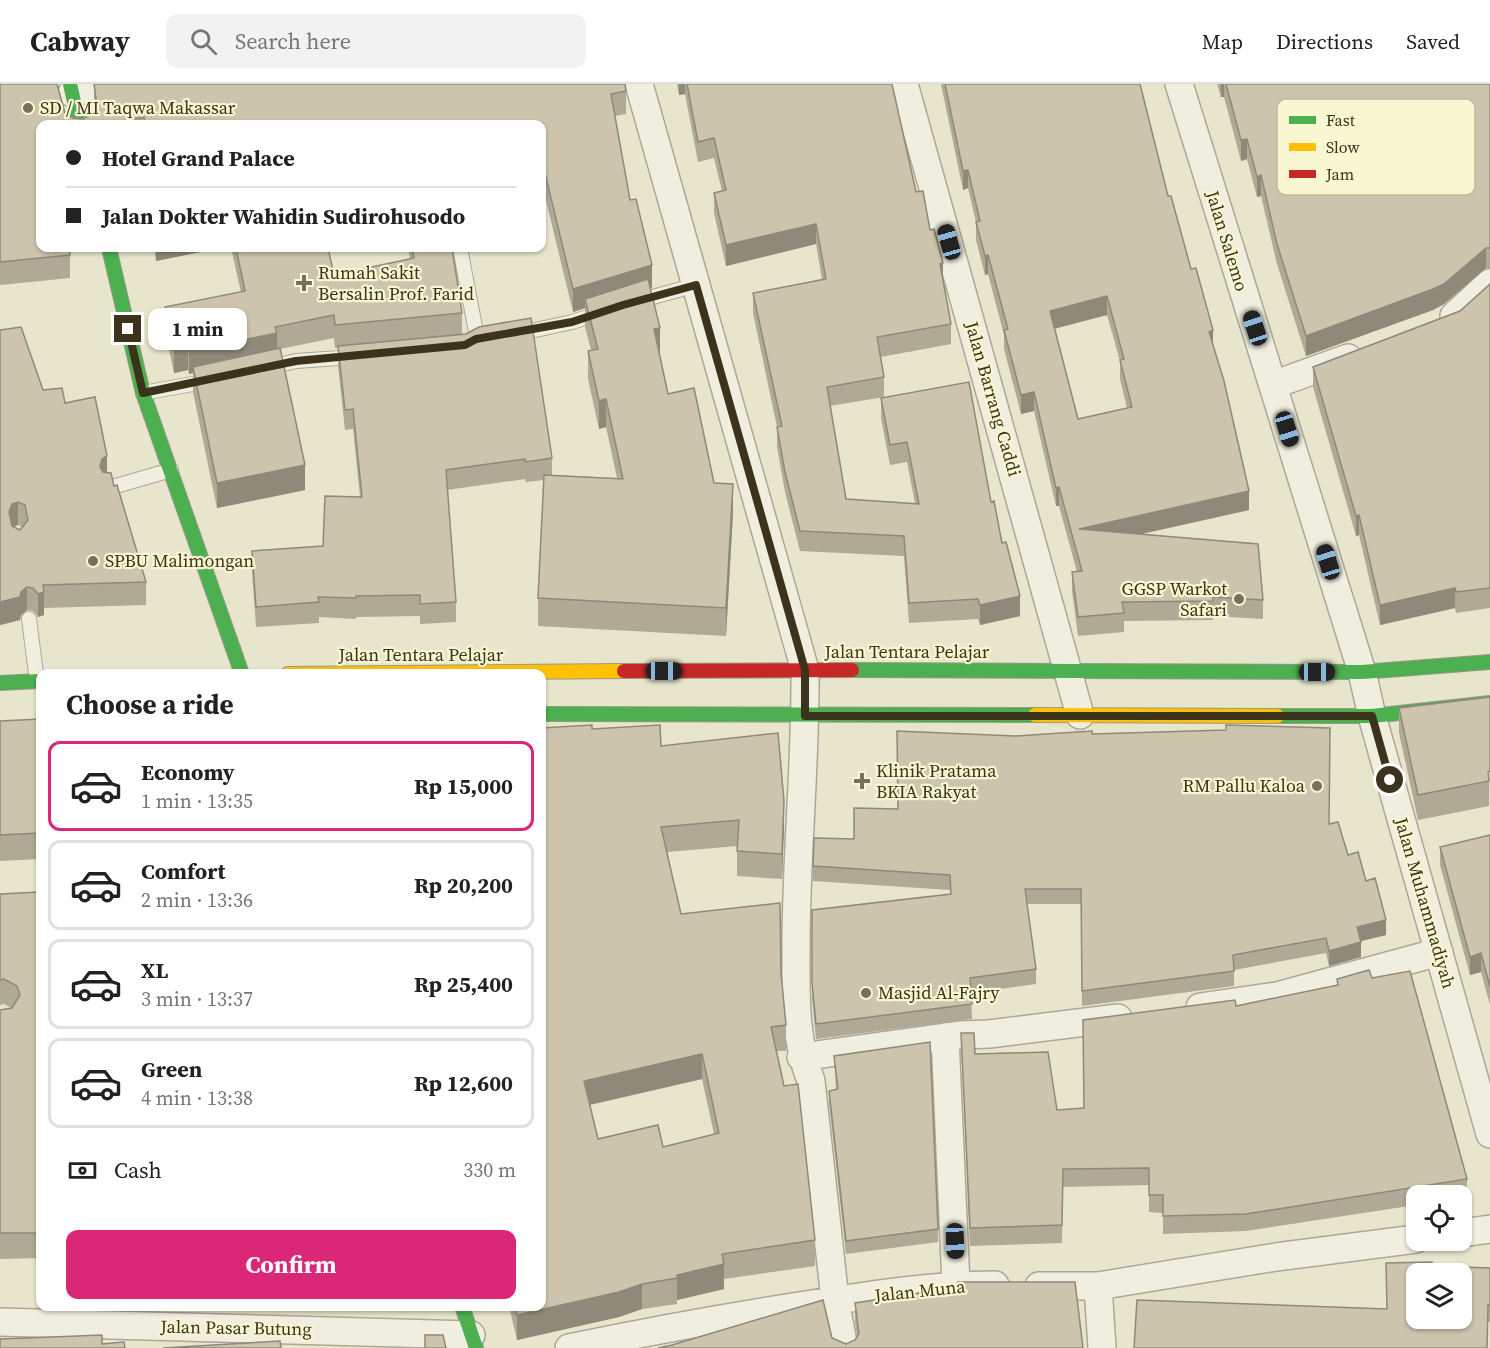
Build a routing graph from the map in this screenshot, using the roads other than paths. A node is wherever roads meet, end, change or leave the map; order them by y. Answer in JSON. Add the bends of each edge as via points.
{"nodes":[{"id":1,"x":105,"y":84,"type":"edge"},
{"id":2,"x":639,"y":84,"type":"edge"},
{"id":3,"x":904,"y":84,"type":"edge"},
{"id":4,"x":1179,"y":84,"type":"edge"},
{"id":5,"x":71,"y":88,"type":"edge"},
{"id":6,"x":78,"y":120,"type":"edge"},
{"id":7,"x":110,"y":252,"type":"edge"},
{"id":8,"x":461,"y":252,"type":"edge"},
{"id":9,"x":1490,"y":283,"type":"edge"},
{"id":10,"x":696,"y":285,"type":"junction"},
{"id":11,"x":1428,"y":328,"type":"edge"},
{"id":12,"x":476,"y":339,"type":"junction"},
{"id":13,"x":453,"y":346,"type":"edge"},
{"id":14,"x":1373,"y":348,"type":"edge"},
{"id":15,"x":370,"y":355,"type":"edge"},
{"id":16,"x":254,"y":371,"type":"edge"},
{"id":17,"x":222,"y":378,"type":"edge"},
{"id":18,"x":1273,"y":385,"type":"junction"},
{"id":19,"x":143,"y":393,"type":"junction"},
{"id":20,"x":172,"y":469,"type":"junction"},
{"id":21,"x":109,"y":488,"type":"edge"},
{"id":22,"x":29,"y":619,"type":"dead end"},
{"id":23,"x":1490,"y":662,"type":"edge"},
{"id":24,"x":37,"y":669,"type":"edge"},
{"id":25,"x":240,"y":669,"type":"edge"},
{"id":26,"x":1068,"y":669,"type":"junction"},
{"id":27,"x":805,"y":670,"type":"junction"},
{"id":28,"x":546,"y":672,"type":"edge"},
{"id":29,"x":1362,"y":672,"type":"junction"},
{"id":30,"x":36,"y":681,"type":"edge"},
{"id":31,"x":0,"y":683,"type":"edge"},
{"id":32,"x":1490,"y":703,"type":"edge"},
{"id":33,"x":546,"y":714,"type":"edge"},
{"id":34,"x":1080,"y":715,"type":"junction"},
{"id":35,"x":805,"y":716,"type":"junction"},
{"id":36,"x":1372,"y":716,"type":"junction"},
{"id":37,"x":1439,"y":952,"type":"junction"},
{"id":38,"x":1179,"y":1011,"type":"edge"},
{"id":39,"x":1145,"y":1015,"type":"edge"},
{"id":40,"x":945,"y":1037,"type":"junction"},
{"id":41,"x":801,"y":1057,"type":"junction"},
{"id":42,"x":1484,"y":1091,"type":"edge"},
{"id":43,"x":1490,"y":1134,"type":"edge"},
{"id":44,"x":1490,"y":1229,"type":"edge"},
{"id":45,"x":1472,"y":1231,"type":"edge"},
{"id":46,"x":1406,"y":1240,"type":"edge"},
{"id":47,"x":956,"y":1285,"type":"junction"},
{"id":48,"x":1098,"y":1286,"type":"junction"},
{"id":49,"x":835,"y":1300,"type":"junction"},
{"id":50,"x":464,"y":1311,"type":"edge"},
{"id":51,"x":0,"y":1322,"type":"edge"},
{"id":52,"x":139,"y":1337,"type":"edge"},
{"id":53,"x":473,"y":1341,"type":"edge"},
{"id":54,"x":569,"y":1348,"type":"edge"},
{"id":55,"x":844,"y":1348,"type":"edge"},
{"id":56,"x":1102,"y":1348,"type":"edge"}],
"edges":[{"from":1,"to":5,"type":"street"},
{"from":2,"to":10,"type":"street"},
{"from":3,"to":26,"type":"street","name":"Jalan Barrang Caddi"},
{"from":4,"to":18,"type":"street","name":"Jalan Salemo"},
{"from":5,"to":6,"type":"main road"},
{"from":7,"to":19,"type":"main road"},
{"from":8,"to":12,"type":"lane"},
{"from":9,"to":11,"type":"street","via":[[1453,317]]},
{"from":10,"to":12,"type":"lane","via":[[572,322]]},
{"from":10,"to":27,"type":"street"},
{"from":12,"to":13,"type":"lane"},
{"from":14,"to":18,"type":"street"},
{"from":15,"to":16,"type":"lane","via":[[296,361]]},
{"from":17,"to":19,"type":"lane"},
{"from":18,"to":29,"type":"street","name":"Jalan Salemo"},
{"from":19,"to":20,"type":"main road"},
{"from":20,"to":21,"type":"lane"},
{"from":20,"to":25,"type":"main road"},
{"from":22,"to":24,"type":"lane"},
{"from":23,"to":29,"type":"main road","name":"Jalan Tentara Pelajar"},
{"from":26,"to":27,"type":"main road","name":"Jalan Tentara Pelajar"},
{"from":26,"to":29,"type":"main road","name":"Jalan Tentara Pelajar"},
{"from":26,"to":34,"type":"street","name":"Jalan Barrang Caddi"},
{"from":27,"to":28,"type":"main road","name":"Jalan Tentara Pelajar"},
{"from":27,"to":35,"type":"street"},
{"from":29,"to":36,"type":"street","name":"Jalan Muhammadiyah"},
{"from":30,"to":31,"type":"main road"},
{"from":32,"to":36,"type":"main road"},
{"from":33,"to":35,"type":"main road"},
{"from":34,"to":35,"type":"main road"},
{"from":34,"to":36,"type":"main road"},
{"from":35,"to":41,"type":"street","via":[[796,889],[796,1013]]},
{"from":36,"to":37,"type":"street","name":"Jalan Muhammadiyah"},
{"from":37,"to":38,"type":"street","via":[[1277,996]]},
{"from":37,"to":42,"type":"street","name":"Jalan Muhammadiyah"},
{"from":39,"to":40,"type":"street"},
{"from":40,"to":41,"type":"street"},
{"from":40,"to":47,"type":"street"},
{"from":41,"to":49,"type":"street","via":[[811,1082]]},
{"from":42,"to":43,"type":"street","name":"Jalan Muhammadiyah"},
{"from":44,"to":45,"type":"street"},
{"from":46,"to":48,"type":"street","name":"Jalan Muna"},
{"from":47,"to":48,"type":"street","name":"Jalan Muna"},
{"from":47,"to":49,"type":"street","name":"Jalan Muna"},
{"from":48,"to":56,"type":"street"},
{"from":49,"to":54,"type":"street","name":"Jalan Muna","via":[[672,1326]]},
{"from":49,"to":55,"type":"street"},
{"from":50,"to":53,"type":"main road"},
{"from":51,"to":52,"type":"street","name":"Jalan Pasar Butung"},
{"from":52,"to":53,"type":"street","name":"Jalan Pasar Butung"}]}
